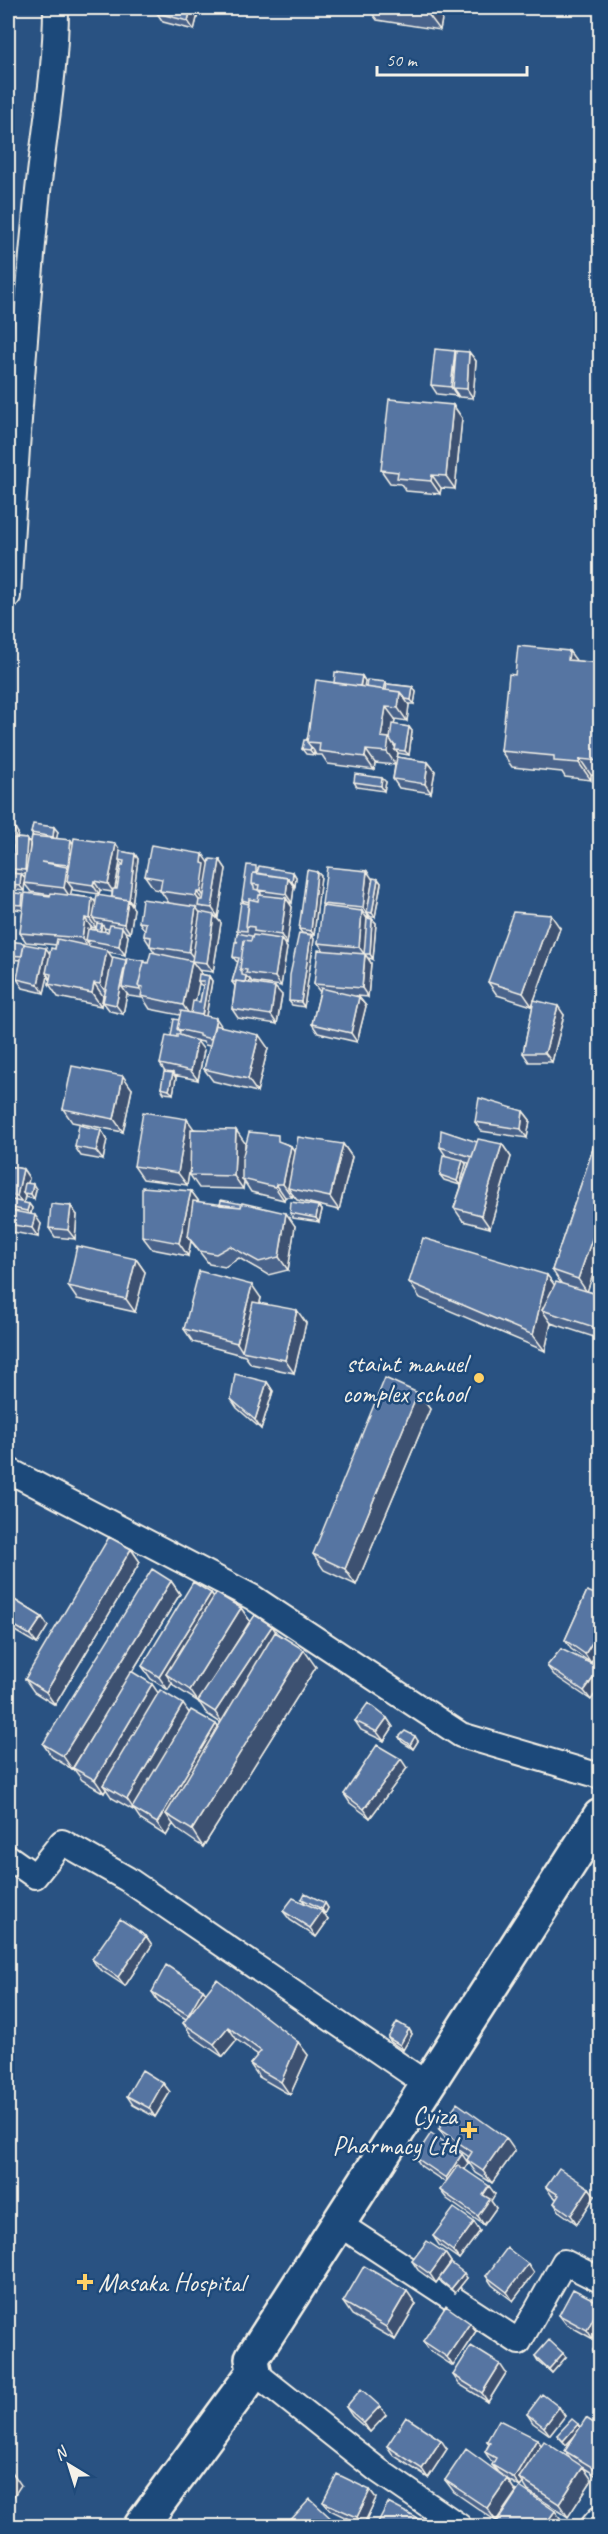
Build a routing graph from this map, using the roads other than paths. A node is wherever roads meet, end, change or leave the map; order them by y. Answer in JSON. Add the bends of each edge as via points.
{"nodes":[{"id":1,"x":56,"y":8,"type":"edge"},
{"id":2,"x":8,"y":596,"type":"edge"},
{"id":3,"x":8,"y":1470,"type":"edge"},
{"id":4,"x":600,"y":1776,"type":"edge"},
{"id":5,"x":600,"y":1816,"type":"edge"},
{"id":6,"x":8,"y":1857,"type":"edge"},
{"id":7,"x":428,"y":2085,"type":"junction"},
{"id":8,"x":339,"y":2224,"type":"junction"},
{"id":9,"x":600,"y":2280,"type":"edge"},
{"id":10,"x":254,"y":2372,"type":"junction"},
{"id":11,"x":600,"y":2518,"type":"edge"},
{"id":12,"x":141,"y":2526,"type":"edge"},
{"id":13,"x":459,"y":2526,"type":"edge"},
{"id":14,"x":592,"y":2526,"type":"edge"}],
"edges":[{"from":1,"to":2,"type":"street","via":[[21,369]]},
{"from":3,"to":4,"type":"street","via":[[252,1597],[461,1735]]},
{"from":5,"to":7,"type":"street"},
{"from":6,"to":7,"type":"street","via":[[35,1876],[62,1842],[127,1879]]},
{"from":7,"to":8,"type":"street"},
{"from":8,"to":9,"type":"street","via":[[519,2342],[564,2262]]},
{"from":8,"to":10,"type":"street","via":[[252,2358]]},
{"from":10,"to":12,"type":"street"},
{"from":10,"to":13,"type":"street","via":[[379,2471]]},
{"from":11,"to":14,"type":"street"}]}
